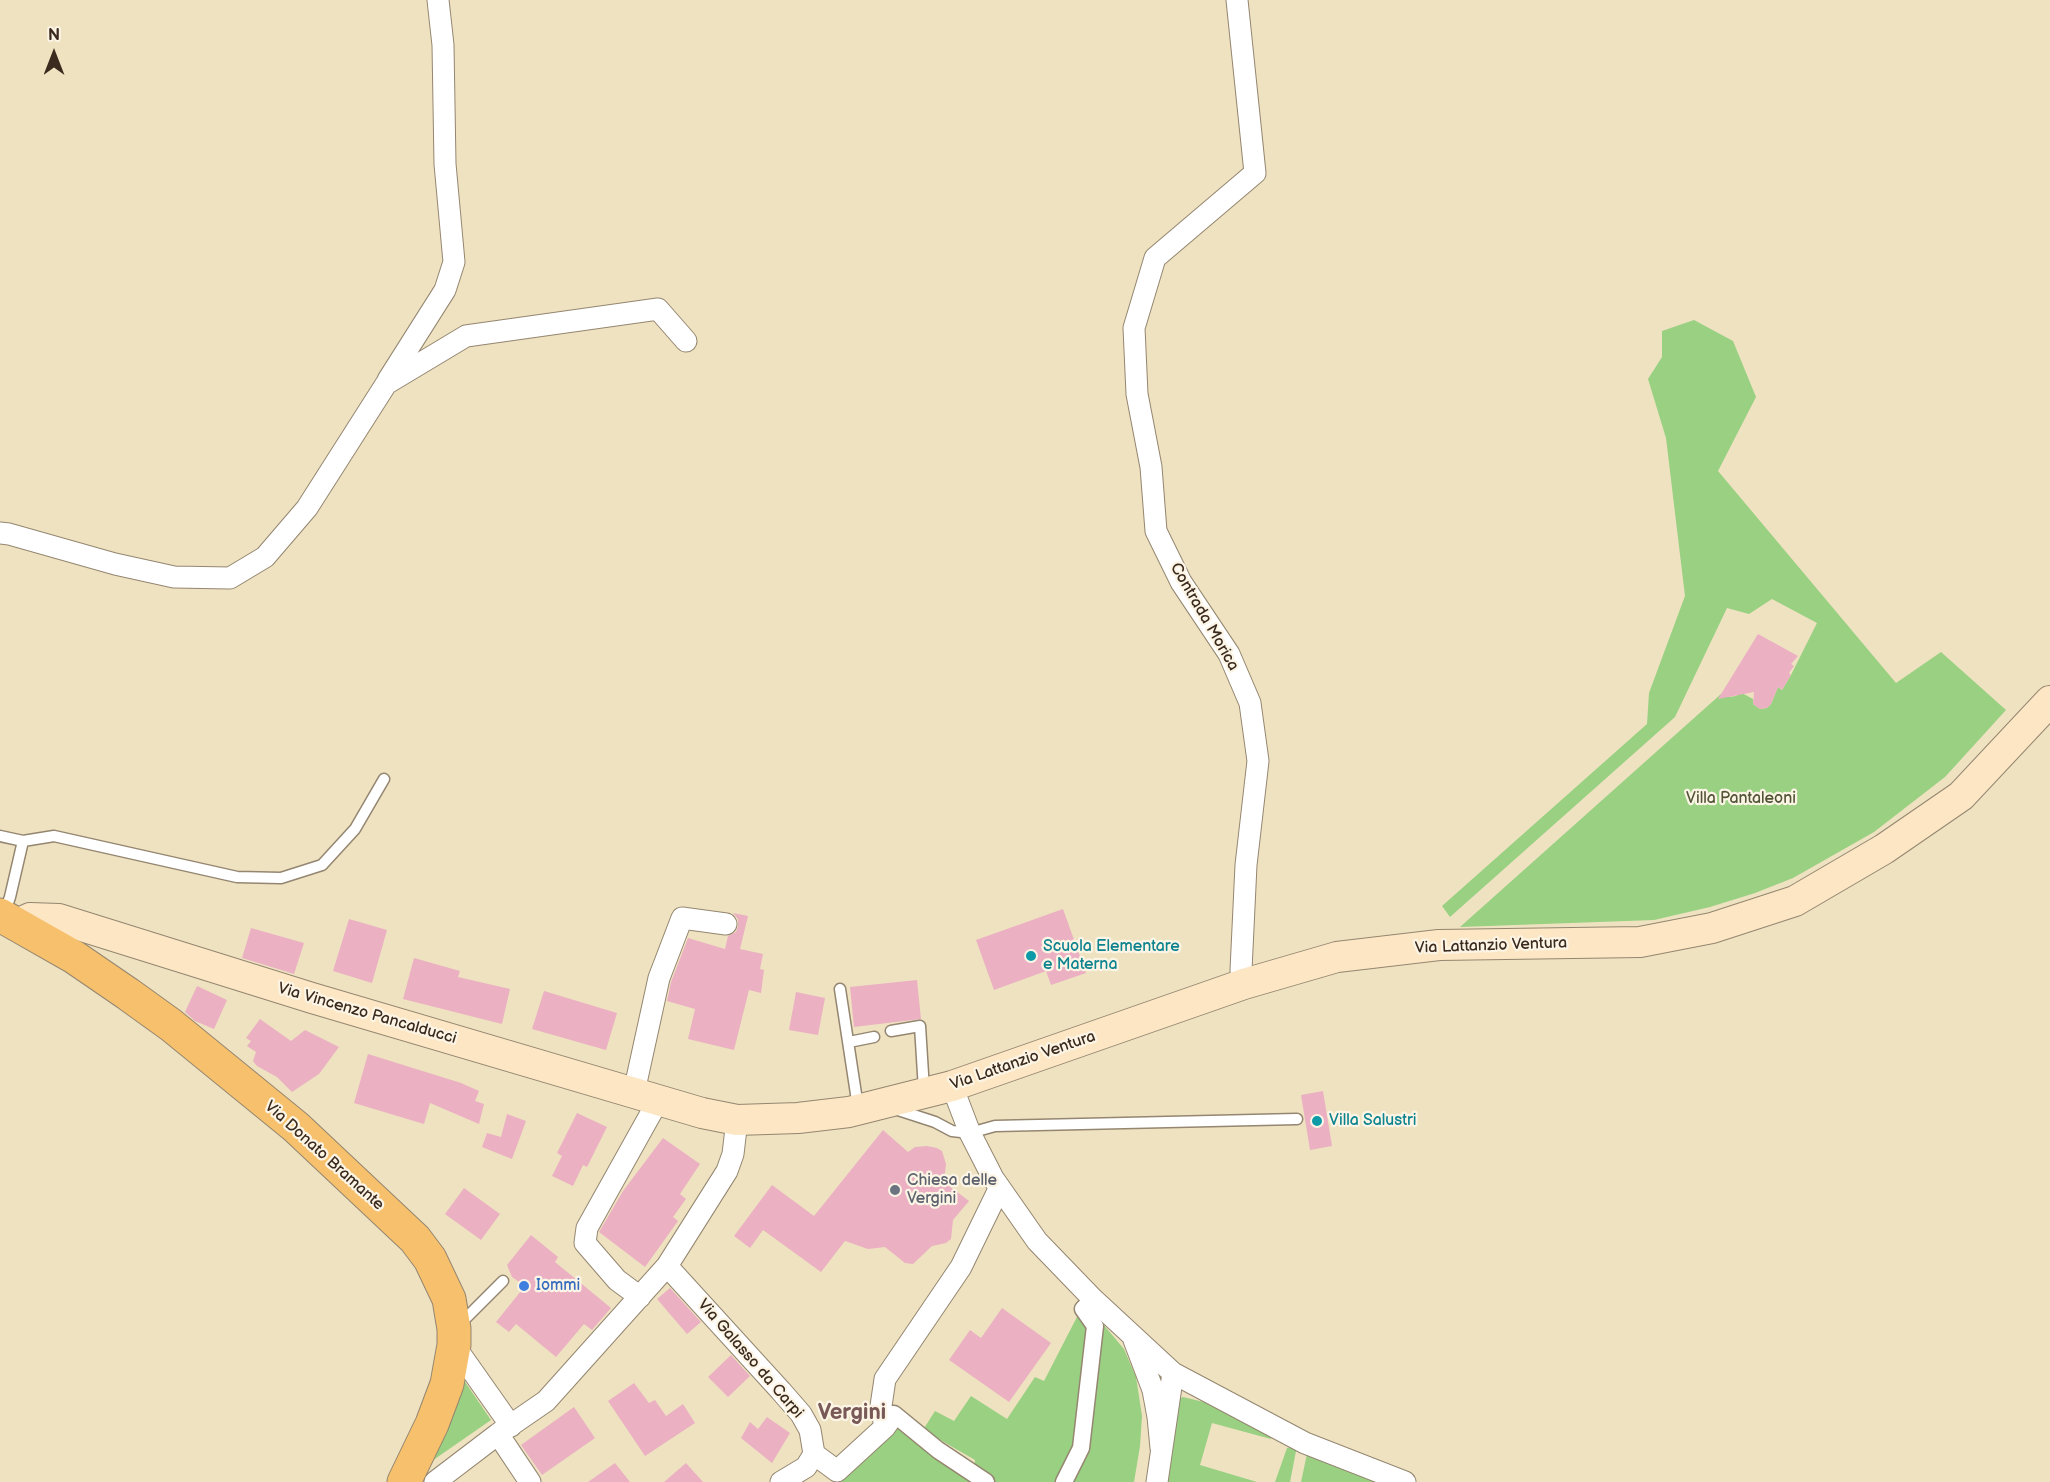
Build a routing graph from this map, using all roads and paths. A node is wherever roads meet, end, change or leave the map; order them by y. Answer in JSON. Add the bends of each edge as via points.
{"nodes":[{"id":1,"x":438,"y":0,"type":"edge"},
{"id":2,"x":1237,"y":0,"type":"edge"},
{"id":3,"x":686,"y":341,"type":"dead end"},
{"id":4,"x":386,"y":384,"type":"junction"},
{"id":5,"x":0,"y":533,"type":"edge"},
{"id":6,"x":2050,"y":701,"type":"edge"},
{"id":7,"x":384,"y":779,"type":"dead end"},
{"id":8,"x":0,"y":836,"type":"edge"},
{"id":9,"x":23,"y":841,"type":"junction"},
{"id":10,"x":7,"y":918,"type":"edge"},
{"id":11,"x":726,"y":924,"type":"dead end"},
{"id":12,"x":1244,"y":984,"type":"junction"},
{"id":13,"x":840,"y":989,"type":"dead end"},
{"id":14,"x":891,"y":1031,"type":"dead end"},
{"id":15,"x":874,"y":1037,"type":"dead end"},
{"id":16,"x":849,"y":1042,"type":"junction"},
{"id":17,"x":938,"y":1090,"type":"junction"},
{"id":18,"x":647,"y":1096,"type":"junction"},
{"id":19,"x":869,"y":1107,"type":"junction"},
{"id":20,"x":1297,"y":1119,"type":"dead end"},
{"id":21,"x":737,"y":1120,"type":"junction"},
{"id":22,"x":970,"y":1133,"type":"junction"},
{"id":23,"x":999,"y":1189,"type":"junction"},
{"id":24,"x":667,"y":1266,"type":"junction"},
{"id":25,"x":503,"y":1281,"type":"dead end"},
{"id":26,"x":640,"y":1297,"type":"junction"},
{"id":27,"x":1093,"y":1299,"type":"junction"},
{"id":28,"x":1133,"y":1336,"type":"junction"},
{"id":29,"x":454,"y":1337,"type":"junction"},
{"id":30,"x":1173,"y":1373,"type":"junction"},
{"id":31,"x":890,"y":1420,"type":"junction"},
{"id":32,"x":504,"y":1430,"type":"junction"},
{"id":33,"x":1161,"y":1448,"type":"junction"},
{"id":34,"x":814,"y":1454,"type":"junction"},
{"id":35,"x":404,"y":1482,"type":"edge"},
{"id":36,"x":435,"y":1482,"type":"edge"},
{"id":37,"x":530,"y":1482,"type":"edge"},
{"id":38,"x":782,"y":1482,"type":"edge"},
{"id":39,"x":986,"y":1482,"type":"edge"},
{"id":40,"x":1064,"y":1482,"type":"edge"},
{"id":41,"x":1157,"y":1482,"type":"edge"},
{"id":42,"x":1405,"y":1482,"type":"edge"}],
"edges":[{"from":1,"to":4,"type":"street","via":[[443,45],[445,164],[454,262],[445,290]]},
{"from":2,"to":12,"type":"street","name":"Contrada Morica","via":[[1255,173],[1155,258],[1134,328],[1137,394],[1151,467],[1156,531],[1181,582],[1229,654],[1250,703],[1258,761],[1246,865],[1241,970]]},
{"from":3,"to":4,"type":"street","via":[[658,309],[466,336]]},
{"from":4,"to":5,"type":"street","via":[[307,508],[265,557],[230,578],[174,577]]},
{"from":6,"to":12,"type":"main road","name":"Via Lattanzio Ventura","via":[[1961,795],[1884,849],[1795,901],[1712,928],[1640,942],[1439,945],[1336,957]]},
{"from":7,"to":9,"type":"lane","via":[[356,829],[322,865],[281,878],[237,877],[54,836]]},
{"from":8,"to":9,"type":"lane"},
{"from":9,"to":10,"type":"lane"},
{"from":10,"to":18,"type":"main road","name":"Via Vincenzo Pancalducci","via":[[59,919]]},
{"from":10,"to":29,"type":"main road","name":"Via Donato Bramante","via":[[74,957],[162,1019],[296,1127],[367,1193],[430,1259],[449,1299]]},
{"from":11,"to":18,"type":"street","via":[[682,918],[659,978]]},
{"from":12,"to":17,"type":"main road","name":"Via Lattanzio Ventura"},
{"from":13,"to":16,"type":"lane"},
{"from":14,"to":17,"type":"lane","via":[[920,1026]]},
{"from":15,"to":16,"type":"lane"},
{"from":16,"to":19,"type":"lane"},
{"from":17,"to":19,"type":"main road","name":"Via Lattanzio Ventura"},
{"from":17,"to":22,"type":"street"},
{"from":18,"to":21,"type":"main road","name":"Via Vincenzo Pancalducci"},
{"from":18,"to":26,"type":"street","via":[[587,1228],[585,1243],[617,1280]]},
{"from":19,"to":21,"type":"main road","name":"Via Lattanzio Ventura","via":[[798,1119]]},
{"from":19,"to":22,"type":"lane"},
{"from":20,"to":22,"type":"lane","via":[[995,1126]]},
{"from":21,"to":24,"type":"street","via":[[728,1172]]},
{"from":22,"to":23,"type":"street"},
{"from":23,"to":27,"type":"street","via":[[1037,1241]]},
{"from":23,"to":31,"type":"street","via":[[962,1267],[885,1379],[881,1406]]},
{"from":24,"to":26,"type":"street"},
{"from":24,"to":34,"type":"street","name":"Via Galasso da Carpi","via":[[801,1414],[810,1430]]},
{"from":25,"to":29,"type":"lane"},
{"from":26,"to":32,"type":"street","via":[[546,1401]]},
{"from":27,"to":28,"type":"street"},
{"from":27,"to":40,"type":"street","via":[[1083,1309],[1095,1326],[1081,1448]]},
{"from":28,"to":30,"type":"street"},
{"from":28,"to":33,"type":"street","via":[[1153,1390]]},
{"from":29,"to":32,"type":"street"},
{"from":29,"to":35,"type":"main road","name":"Via Donato Bramante","via":[[447,1384]]},
{"from":30,"to":33,"type":"street"},
{"from":30,"to":42,"type":"street","via":[[1305,1443]]},
{"from":31,"to":34,"type":"street","via":[[837,1471]]},
{"from":31,"to":39,"type":"street"},
{"from":32,"to":36,"type":"street"},
{"from":32,"to":37,"type":"street"},
{"from":33,"to":41,"type":"street"},
{"from":34,"to":38,"type":"street","via":[[806,1467]]}]}
